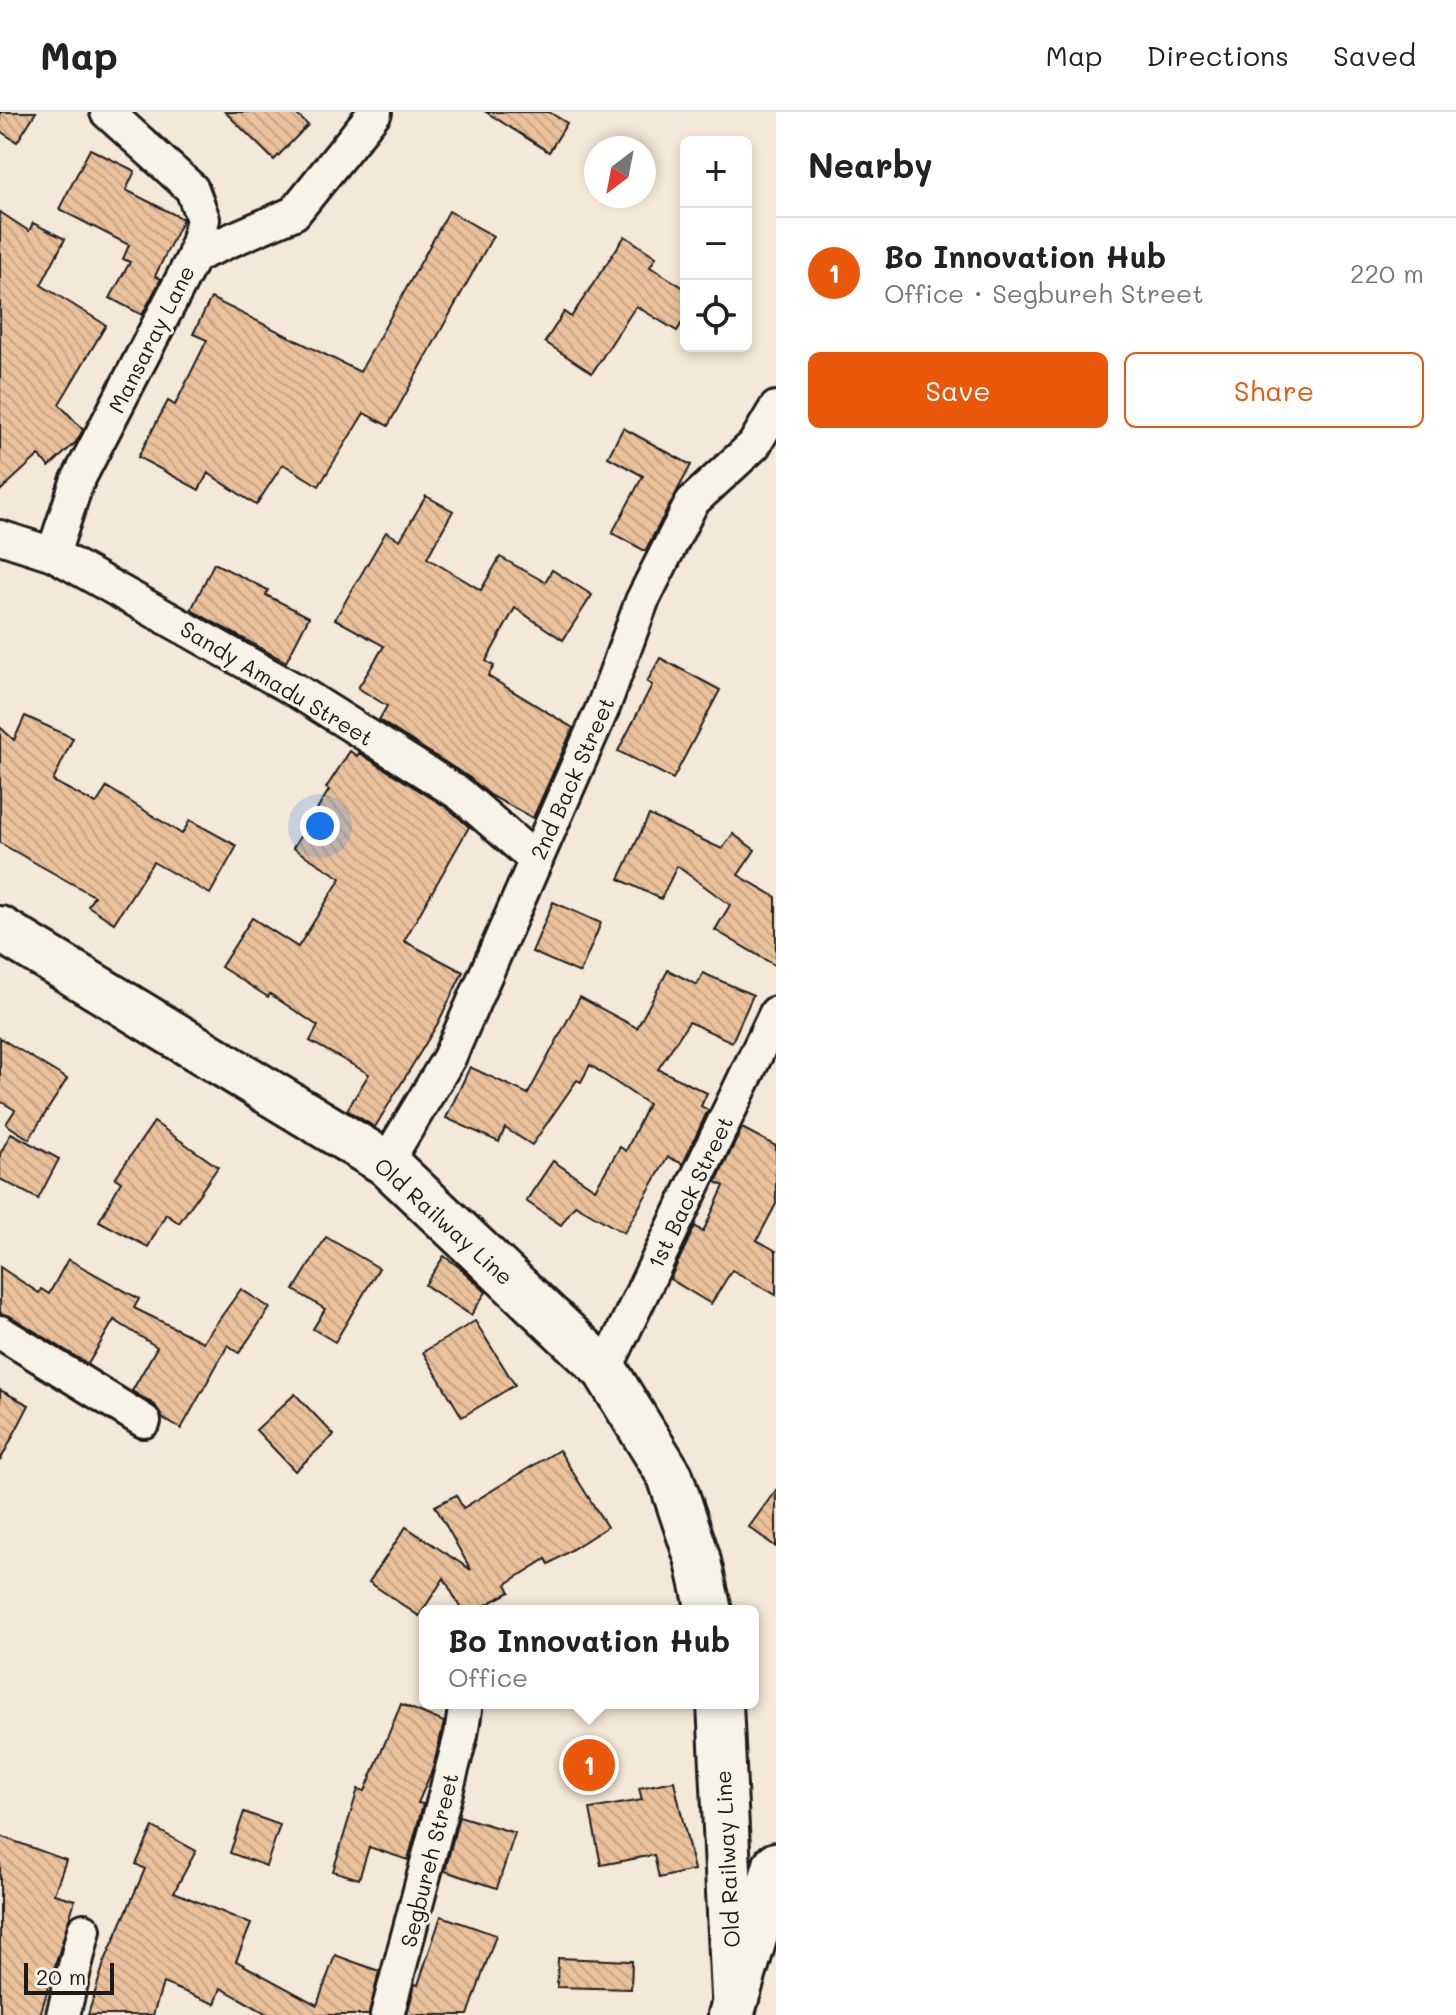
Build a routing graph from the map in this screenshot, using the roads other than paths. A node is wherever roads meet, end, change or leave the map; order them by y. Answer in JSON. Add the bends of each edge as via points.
{"nodes":[{"id":1,"x":107,"y":112,"type":"edge"},
{"id":2,"x":375,"y":112,"type":"edge"},
{"id":3,"x":194,"y":256,"type":"junction"},
{"id":4,"x":776,"y":408,"type":"edge"},
{"id":5,"x":0,"y":537,"type":"edge"},
{"id":6,"x":53,"y":554,"type":"junction"},
{"id":7,"x":536,"y":860,"type":"junction"},
{"id":8,"x":0,"y":929,"type":"edge"},
{"id":9,"x":776,"y":1013,"type":"edge"},
{"id":10,"x":386,"y":1163,"type":"junction"},
{"id":11,"x":0,"y":1332,"type":"edge"},
{"id":12,"x":605,"y":1370,"type":"junction"},
{"id":13,"x":144,"y":1421,"type":"dead end"},
{"id":14,"x":708,"y":1605,"type":"edge"},
{"id":15,"x":465,"y":1709,"type":"edge"},
{"id":16,"x":720,"y":1709,"type":"edge"},
{"id":17,"x":776,"y":1865,"type":"edge"},
{"id":18,"x":84,"y":1930,"type":"dead end"},
{"id":19,"x":733,"y":2011,"type":"edge"},
{"id":20,"x":63,"y":2015,"type":"edge"},
{"id":21,"x":387,"y":2015,"type":"edge"}],
"edges":[{"from":1,"to":3,"type":"street","via":[[192,189],[203,219]]},
{"from":2,"to":3,"type":"street","name":"Mansaray Lane","via":[[294,213]]},
{"from":3,"to":6,"type":"street","name":"Mansaray Lane","via":[[77,482]]},
{"from":4,"to":7,"type":"street","name":"2nd Back Street","via":[[754,445],[692,502],[642,601],[604,705]]},
{"from":5,"to":6,"type":"street","name":"Sandy Amadu Street"},
{"from":6,"to":7,"type":"street","name":"Sandy Amadu Street","via":[[297,691],[460,794]]},
{"from":7,"to":10,"type":"street","name":"2nd Back Street","via":[[449,1058]]},
{"from":8,"to":10,"type":"street","name":"Old Railway Line"},
{"from":9,"to":12,"type":"street","name":"1st Back Street"},
{"from":10,"to":12,"type":"street","name":"Old Railway Line"},
{"from":11,"to":13,"type":"street"},
{"from":12,"to":14,"type":"street","name":"Old Railway Line","via":[[670,1476]]},
{"from":15,"to":21,"type":"street","name":"Segbureh Street"},
{"from":16,"to":19,"type":"street","name":"Old Railway Line"},
{"from":17,"to":19,"type":"street"},
{"from":18,"to":20,"type":"street"}]}
